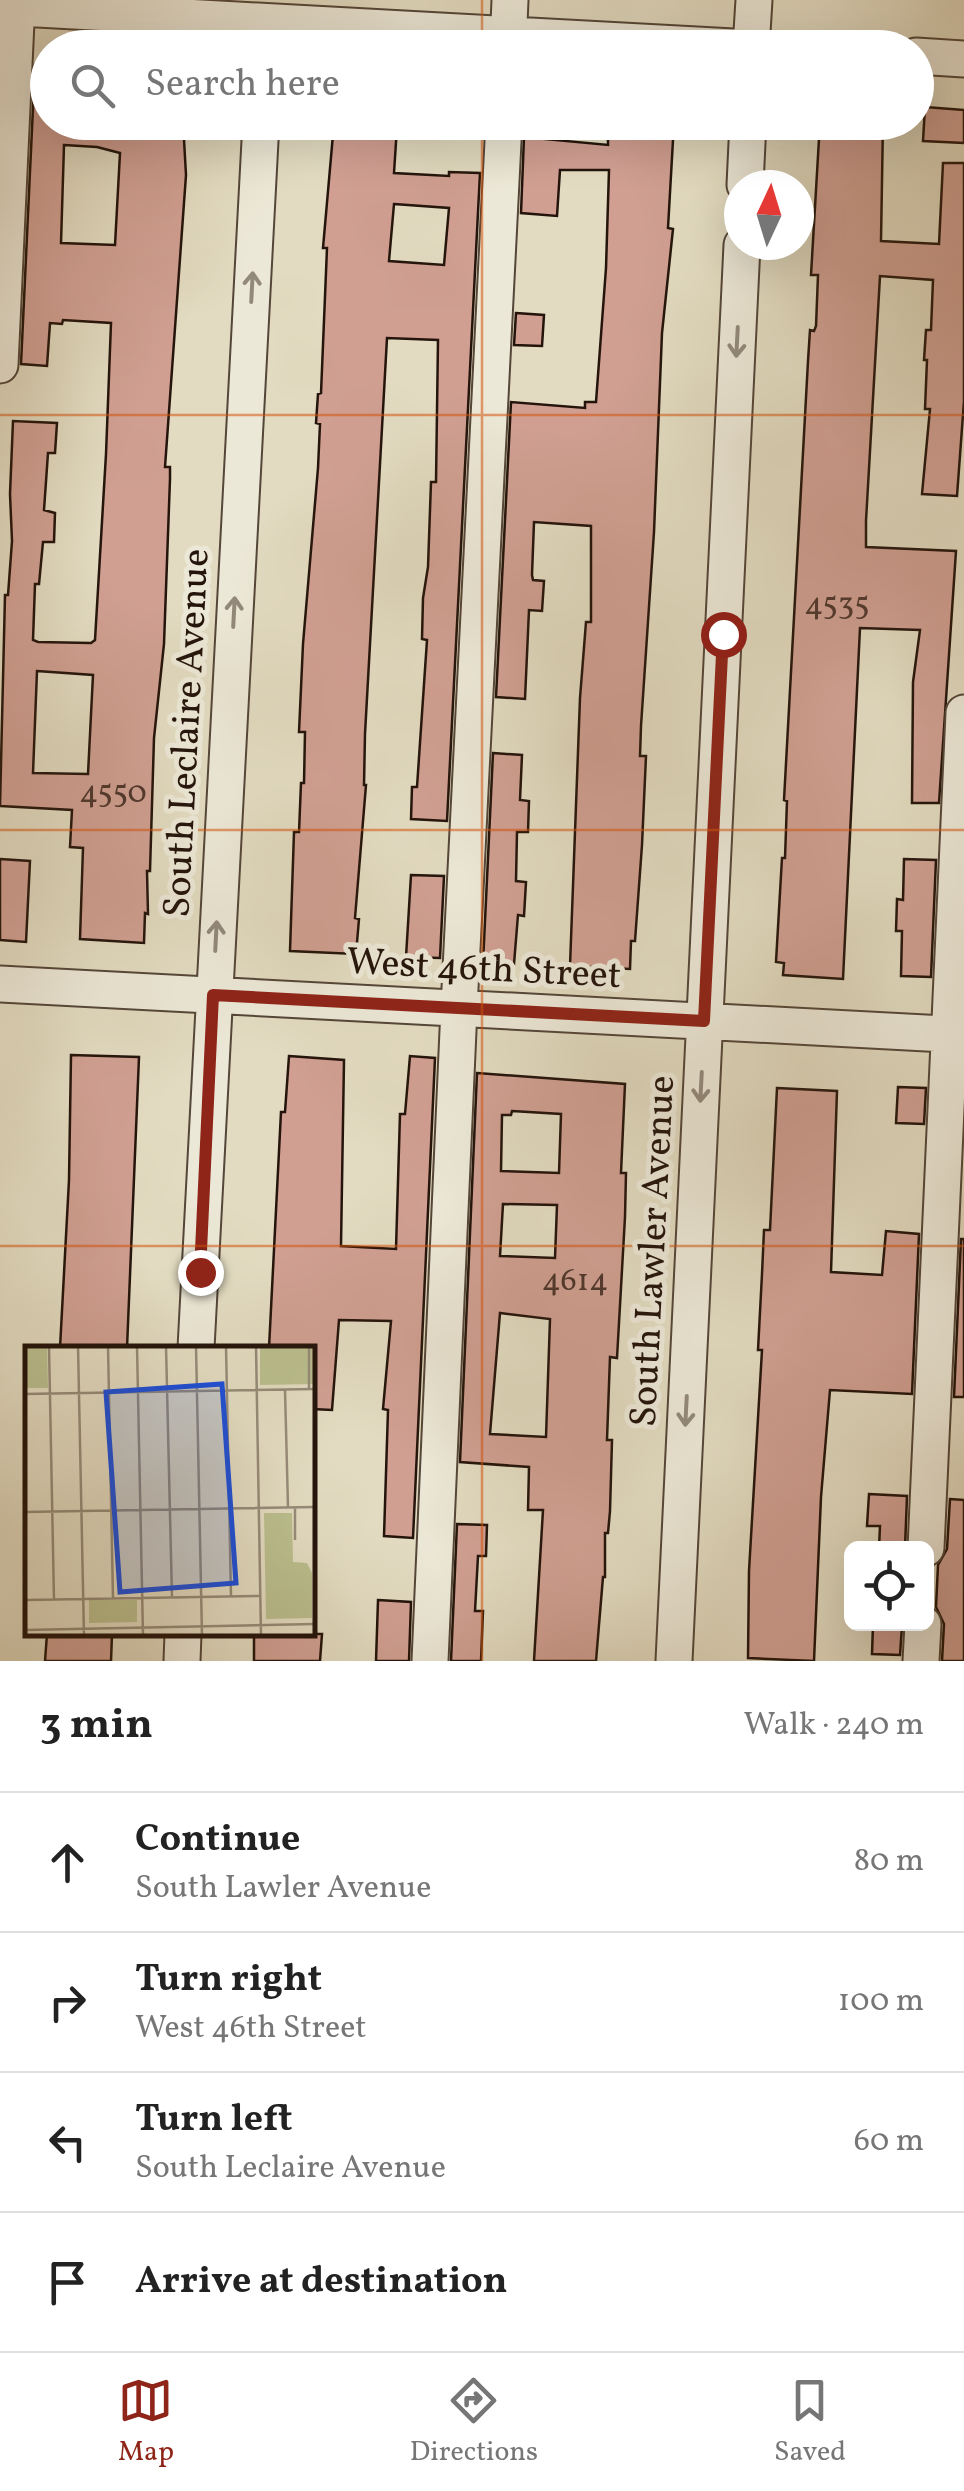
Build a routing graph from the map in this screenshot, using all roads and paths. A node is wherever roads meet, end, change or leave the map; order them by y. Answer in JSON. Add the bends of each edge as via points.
{"nodes":[{"id":1,"x":754,"y":0,"type":"edge"},
{"id":2,"x":11,"y":5,"type":"edge"},
{"id":3,"x":266,"y":23,"type":"edge"},
{"id":4,"x":508,"y":27,"type":"edge"},
{"id":5,"x":543,"y":30,"type":"edge"},
{"id":6,"x":753,"y":30,"type":"edge"},
{"id":7,"x":934,"y":57,"type":"edge"},
{"id":8,"x":964,"y":59,"type":"edge"},
{"id":9,"x":260,"y":140,"type":"edge"},
{"id":10,"x":503,"y":140,"type":"edge"},
{"id":11,"x":747,"y":140,"type":"edge"},
{"id":12,"x":746,"y":170,"type":"edge"},
{"id":13,"x":741,"y":260,"type":"edge"},
{"id":14,"x":0,"y":365,"type":"edge"},
{"id":15,"x":964,"y":713,"type":"edge"},
{"id":16,"x":0,"y":984,"type":"edge"},
{"id":17,"x":213,"y":995,"type":"junction"},
{"id":18,"x":459,"y":1008,"type":"junction"},
{"id":19,"x":704,"y":1021,"type":"junction"},
{"id":20,"x":956,"y":1035,"type":"edge"},
{"id":21,"x":196,"y":1346,"type":"edge"},
{"id":22,"x":926,"y":1541,"type":"edge"},
{"id":23,"x":923,"y":1631,"type":"edge"},
{"id":24,"x":183,"y":1636,"type":"edge"},
{"id":25,"x":182,"y":1661,"type":"edge"},
{"id":26,"x":430,"y":1661,"type":"edge"},
{"id":27,"x":674,"y":1661,"type":"edge"},
{"id":28,"x":922,"y":1661,"type":"edge"}],
"edges":[{"from":1,"to":6,"type":"street"},
{"from":2,"to":3,"type":"street"},
{"from":2,"to":14,"type":"street"},
{"from":3,"to":4,"type":"street"},
{"from":4,"to":5,"type":"street"},
{"from":7,"to":8,"type":"street"},
{"from":17,"to":9,"type":"street","name":"South Leclaire Avenue","one_way":true},
{"from":10,"to":18,"type":"street"},
{"from":11,"to":12,"type":"street"},
{"from":13,"to":19,"type":"street","name":"South Lawler Avenue","one_way":true},
{"from":15,"to":20,"type":"street"},
{"from":16,"to":17,"type":"street","name":"West 46th Street"},
{"from":17,"to":18,"type":"street","name":"West 46th Street"},
{"from":17,"to":21,"type":"street","name":"South Leclaire Avenue"},
{"from":18,"to":19,"type":"street","name":"West 46th Street"},
{"from":18,"to":26,"type":"street"},
{"from":19,"to":20,"type":"street","name":"West 46th Street"},
{"from":19,"to":27,"type":"street","name":"South Lawler Avenue","one_way":true},
{"from":20,"to":22,"type":"street"},
{"from":23,"to":28,"type":"street"},
{"from":24,"to":25,"type":"street"}]}
